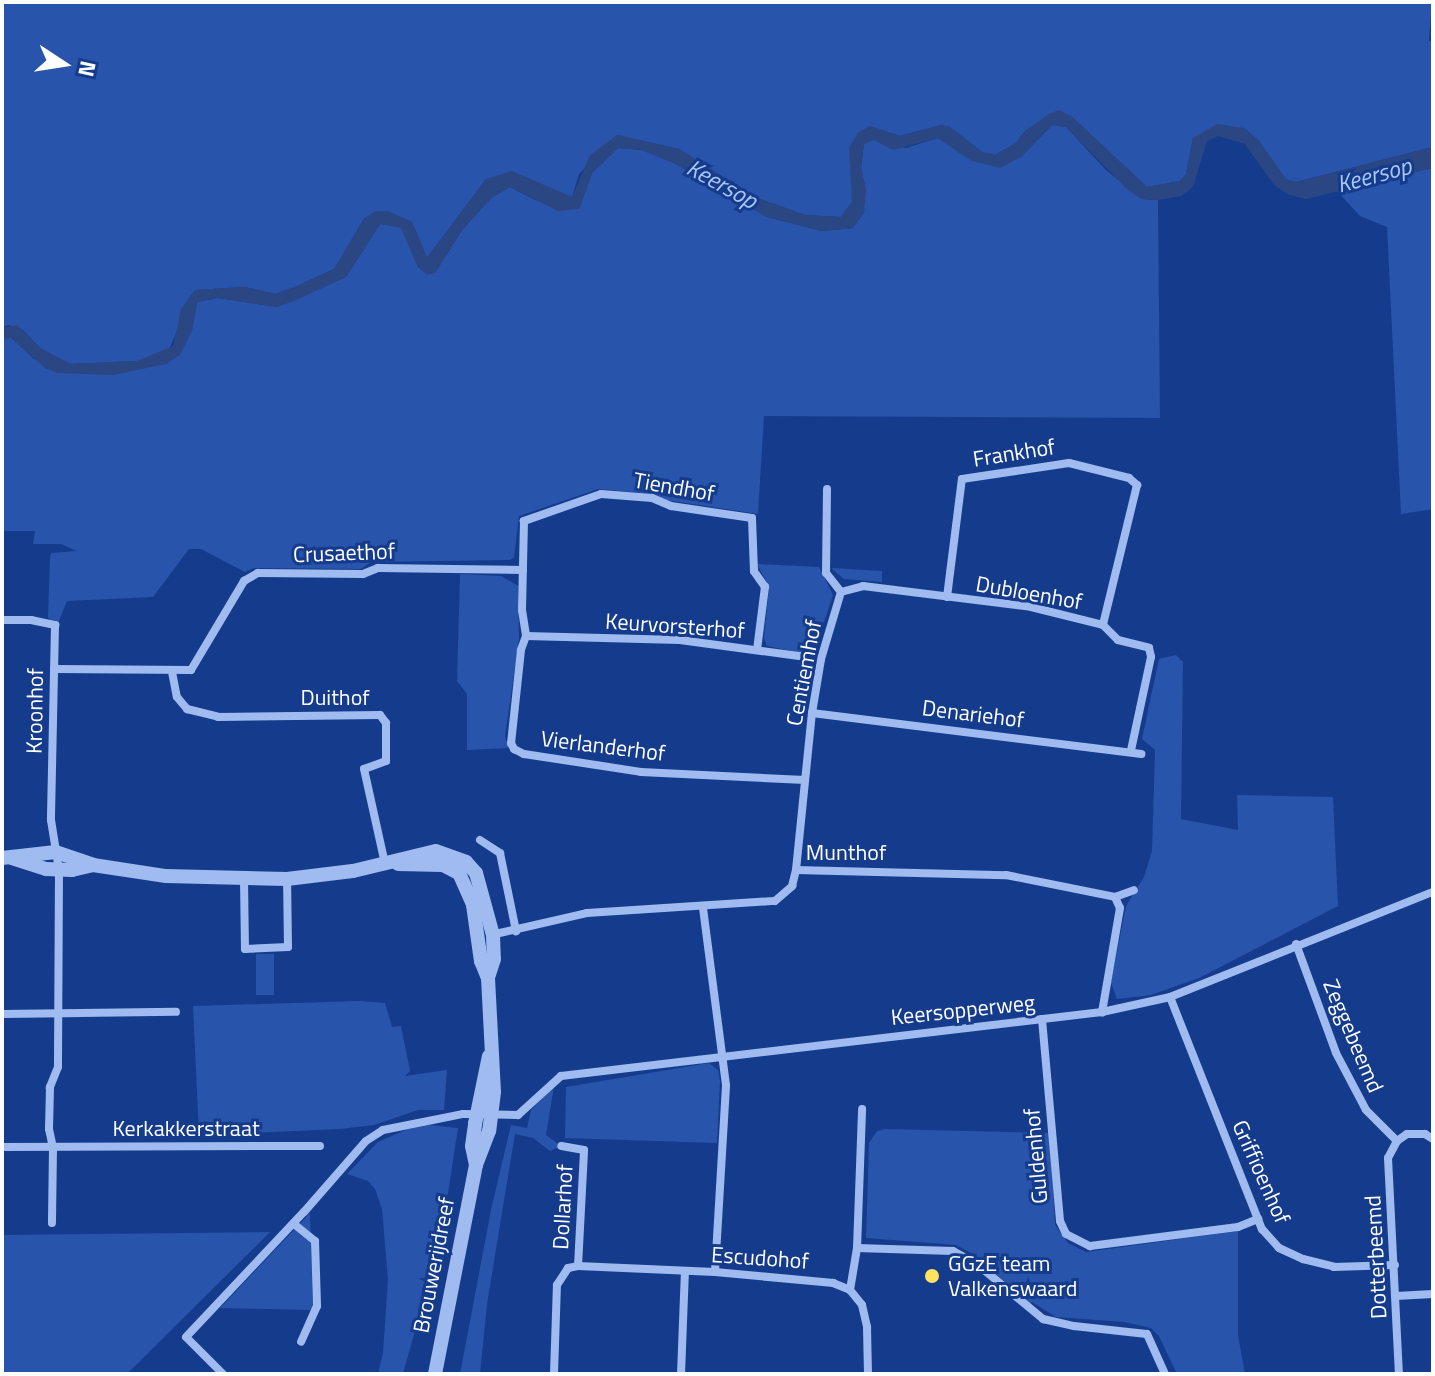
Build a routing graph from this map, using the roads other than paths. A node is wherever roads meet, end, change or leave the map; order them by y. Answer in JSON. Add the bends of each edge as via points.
{"nodes":[{"id":1,"x":827,"y":489,"type":"dead end"},
{"id":2,"x":523,"y":570,"type":"junction"},
{"id":3,"x":841,"y":592,"type":"junction"},
{"id":4,"x":947,"y":597,"type":"junction"},
{"id":5,"x":2,"y":620,"type":"edge"},
{"id":6,"x":1103,"y":625,"type":"junction"},
{"id":7,"x":526,"y":636,"type":"junction"},
{"id":8,"x":757,"y":650,"type":"junction"},
{"id":9,"x":821,"y":659,"type":"junction"},
{"id":10,"x":54,"y":669,"type":"junction"},
{"id":11,"x":172,"y":672,"type":"junction"},
{"id":12,"x":812,"y":713,"type":"junction"},
{"id":13,"x":1131,"y":750,"type":"junction"},
{"id":14,"x":1141,"y":754,"type":"dead end"},
{"id":15,"x":805,"y":780,"type":"junction"},
{"id":16,"x":480,"y":840,"type":"dead end"},
{"id":17,"x":56,"y":852,"type":"junction"},
{"id":18,"x":7,"y":858,"type":"edge"},
{"id":19,"x":386,"y":864,"type":"junction"},
{"id":20,"x":93,"y":865,"type":"junction"},
{"id":21,"x":59,"y":870,"type":"junction"},
{"id":22,"x":796,"y":870,"type":"junction"},
{"id":23,"x":244,"y":879,"type":"junction"},
{"id":24,"x":287,"y":879,"type":"junction"},
{"id":25,"x":1134,"y":890,"type":"dead end"},
{"id":26,"x":1433,"y":892,"type":"edge"},
{"id":27,"x":1115,"y":897,"type":"junction"},
{"id":28,"x":703,"y":908,"type":"junction"},
{"id":29,"x":516,"y":931,"type":"junction"},
{"id":30,"x":486,"y":936,"type":"junction"},
{"id":31,"x":1296,"y":944,"type":"junction"},
{"id":32,"x":1170,"y":997,"type":"junction"},
{"id":33,"x":176,"y":1012,"type":"dead end"},
{"id":34,"x":1102,"y":1012,"type":"junction"},
{"id":35,"x":57,"y":1013,"type":"junction"},
{"id":36,"x":2,"y":1014,"type":"edge"},
{"id":37,"x":1042,"y":1019,"type":"junction"},
{"id":38,"x":723,"y":1055,"type":"junction"},
{"id":39,"x":862,"y":1109,"type":"dead end"},
{"id":40,"x":484,"y":1114,"type":"junction"},
{"id":41,"x":1433,"y":1139,"type":"edge"},
{"id":42,"x":1397,"y":1141,"type":"junction"},
{"id":43,"x":320,"y":1146,"type":"dead end"},
{"id":44,"x":561,"y":1146,"type":"dead end"},
{"id":45,"x":2,"y":1147,"type":"edge"},
{"id":46,"x":53,"y":1148,"type":"junction"},
{"id":47,"x":1258,"y":1219,"type":"junction"},
{"id":48,"x":52,"y":1223,"type":"dead end"},
{"id":49,"x":294,"y":1224,"type":"junction"},
{"id":50,"x":857,"y":1248,"type":"junction"},
{"id":51,"x":1395,"y":1265,"type":"junction"},
{"id":52,"x":578,"y":1266,"type":"junction"},
{"id":53,"x":685,"y":1272,"type":"junction"},
{"id":54,"x":715,"y":1272,"type":"junction"},
{"id":55,"x":850,"y":1290,"type":"junction"},
{"id":56,"x":1433,"y":1294,"type":"edge"},
{"id":57,"x":1396,"y":1296,"type":"junction"},
{"id":58,"x":301,"y":1342,"type":"dead end"},
{"id":59,"x":223,"y":1374,"type":"edge"},
{"id":60,"x":435,"y":1374,"type":"edge"},
{"id":61,"x":554,"y":1374,"type":"edge"},
{"id":62,"x":681,"y":1374,"type":"edge"},
{"id":63,"x":868,"y":1374,"type":"edge"},
{"id":64,"x":1165,"y":1374,"type":"edge"},
{"id":65,"x":1399,"y":1374,"type":"edge"}],
"edges":[{"from":1,"to":3,"type":"street","via":[[826,573]]},
{"from":2,"to":7,"type":"street","name":"Tiendhof"},
{"from":2,"to":8,"type":"street","name":"Tiendhof","via":[[524,521],[601,494],[652,498],[671,506],[752,518],[754,571],[765,587]]},
{"from":2,"to":11,"type":"street","name":"Crusaethof","via":[[258,573],[244,581],[191,670]]},
{"from":3,"to":4,"type":"street","name":"Dubloenhof","via":[[863,586]]},
{"from":3,"to":9,"type":"street","name":"Centiemhof"},
{"from":4,"to":6,"type":"street","name":"Dubloenhof","via":[[1031,607]]},
{"from":4,"to":6,"type":"street","name":"Frankhof","via":[[962,479],[1069,463],[1129,478],[1137,485]]},
{"from":5,"to":10,"type":"street","name":"Kroonhof","via":[[55,625]]},
{"from":6,"to":13,"type":"street","name":"Dubloenhof","via":[[1118,640],[1149,648]]},
{"from":7,"to":8,"type":"street","name":"Keurvorsterhof","via":[[680,640]]},
{"from":7,"to":15,"type":"street","name":"Vierlanderhof","via":[[511,743],[524,754],[641,772]]},
{"from":8,"to":9,"type":"street","name":"Keurvorsterhof"},
{"from":9,"to":12,"type":"street","name":"Centiemhof"},
{"from":10,"to":11,"type":"street"},
{"from":10,"to":17,"type":"street","name":"Kroonhof","via":[[51,820]]},
{"from":11,"to":19,"type":"street","name":"Duithof","via":[[177,697],[187,709],[218,717],[380,715],[386,723],[386,761],[364,769]]},
{"from":12,"to":13,"type":"street","name":"Denariehof"},
{"from":12,"to":15,"type":"street","name":"Centiemhof"},
{"from":13,"to":14,"type":"street","name":"Denariehof"},
{"from":15,"to":22,"type":"street","name":"Centiemhof"},
{"from":16,"to":29,"type":"street","via":[[500,853]]},
{"from":17,"to":18,"type":"street","name":"Brouwerijdreef"},
{"from":17,"to":20,"type":"street","name":"Brouwerijdreef"},
{"from":17,"to":21,"type":"street","name":"Kroonhof"},
{"from":18,"to":21,"type":"street","name":"Brouwerijdreef"},
{"from":19,"to":24,"type":"street","name":"Brouwerijdreef"},
{"from":19,"to":30,"type":"street","name":"Brouwerijdreef","via":[[443,865],[459,873]]},
{"from":20,"to":21,"type":"street","name":"Brouwerijdreef"},
{"from":20,"to":23,"type":"street","name":"Brouwerijdreef","via":[[166,876]]},
{"from":21,"to":35,"type":"street","name":"Kroonhof"},
{"from":22,"to":27,"type":"street","name":"Munthof","via":[[981,873]]},
{"from":22,"to":28,"type":"street","name":"Munthof","via":[[792,886],[775,901]]},
{"from":23,"to":24,"type":"street","name":"Brouwerijdreef"},
{"from":23,"to":24,"type":"street","via":[[245,949],[288,947]]},
{"from":25,"to":27,"type":"street"},
{"from":26,"to":31,"type":"street","name":"Keersopperweg"},
{"from":27,"to":34,"type":"street","via":[[1120,908]]},
{"from":28,"to":29,"type":"street","name":"Munthof","via":[[587,913]]},
{"from":28,"to":38,"type":"street"},
{"from":29,"to":30,"type":"street","name":"Munthof"},
{"from":30,"to":40,"type":"street","name":"Brouwerijdreef","via":[[481,961],[488,978],[490,1052]]},
{"from":31,"to":32,"type":"street","name":"Keersopperweg"},
{"from":31,"to":42,"type":"street","name":"Zeggebeemd","via":[[1342,1064],[1366,1110]]},
{"from":32,"to":34,"type":"street","name":"Keersopperweg"},
{"from":32,"to":47,"type":"street","name":"Griffioenhof"},
{"from":33,"to":35,"type":"street"},
{"from":34,"to":37,"type":"street","name":"Keersopperweg"},
{"from":35,"to":36,"type":"street"},
{"from":35,"to":46,"type":"street","name":"Kroonhof","via":[[58,1067],[50,1087]]},
{"from":37,"to":38,"type":"street","name":"Keersopperweg"},
{"from":37,"to":47,"type":"street","name":"Guldenhof","via":[[1060,1221],[1066,1234],[1090,1246],[1238,1227]]},
{"from":38,"to":40,"type":"street","name":"Keersopperweg","via":[[561,1076],[518,1115]]},
{"from":38,"to":54,"type":"street","via":[[726,1086]]},
{"from":39,"to":50,"type":"street"},
{"from":40,"to":49,"type":"street","name":"Keersopperweg","via":[[383,1130],[366,1141]]},
{"from":40,"to":60,"type":"street","name":"Brouwerijdreef","via":[[472,1146],[476,1165]]},
{"from":41,"to":42,"type":"street","via":[[1407,1134]]},
{"from":42,"to":51,"type":"street","name":"Dotterbeemd","via":[[1388,1158]]},
{"from":43,"to":46,"type":"street","name":"Kerkakkerstraat"},
{"from":44,"to":52,"type":"street","name":"Dollarhof","via":[[584,1150]]},
{"from":45,"to":46,"type":"street","name":"Kerkakkerstraat"},
{"from":46,"to":48,"type":"street"},
{"from":47,"to":51,"type":"street","name":"Griffioenhof","via":[[1279,1248],[1303,1259],[1334,1267]]},
{"from":49,"to":58,"type":"street","via":[[315,1241],[317,1306]]},
{"from":49,"to":59,"type":"street","name":"Keersopperweg","via":[[186,1337]]},
{"from":50,"to":55,"type":"street"},
{"from":50,"to":64,"type":"street","via":[[953,1251],[1043,1319],[1147,1334]]},
{"from":51,"to":57,"type":"street","name":"Dotterbeemd"},
{"from":52,"to":53,"type":"street","name":"Escudohof"},
{"from":52,"to":61,"type":"street","name":"Dollarhof","via":[[568,1268],[557,1285]]},
{"from":53,"to":54,"type":"street","name":"Escudohof"},
{"from":53,"to":62,"type":"street"},
{"from":54,"to":55,"type":"street","name":"Escudohof","via":[[822,1280]]},
{"from":55,"to":63,"type":"street","via":[[862,1305],[867,1327]]},
{"from":56,"to":57,"type":"street"},
{"from":57,"to":65,"type":"street","name":"Dotterbeemd"}]}
